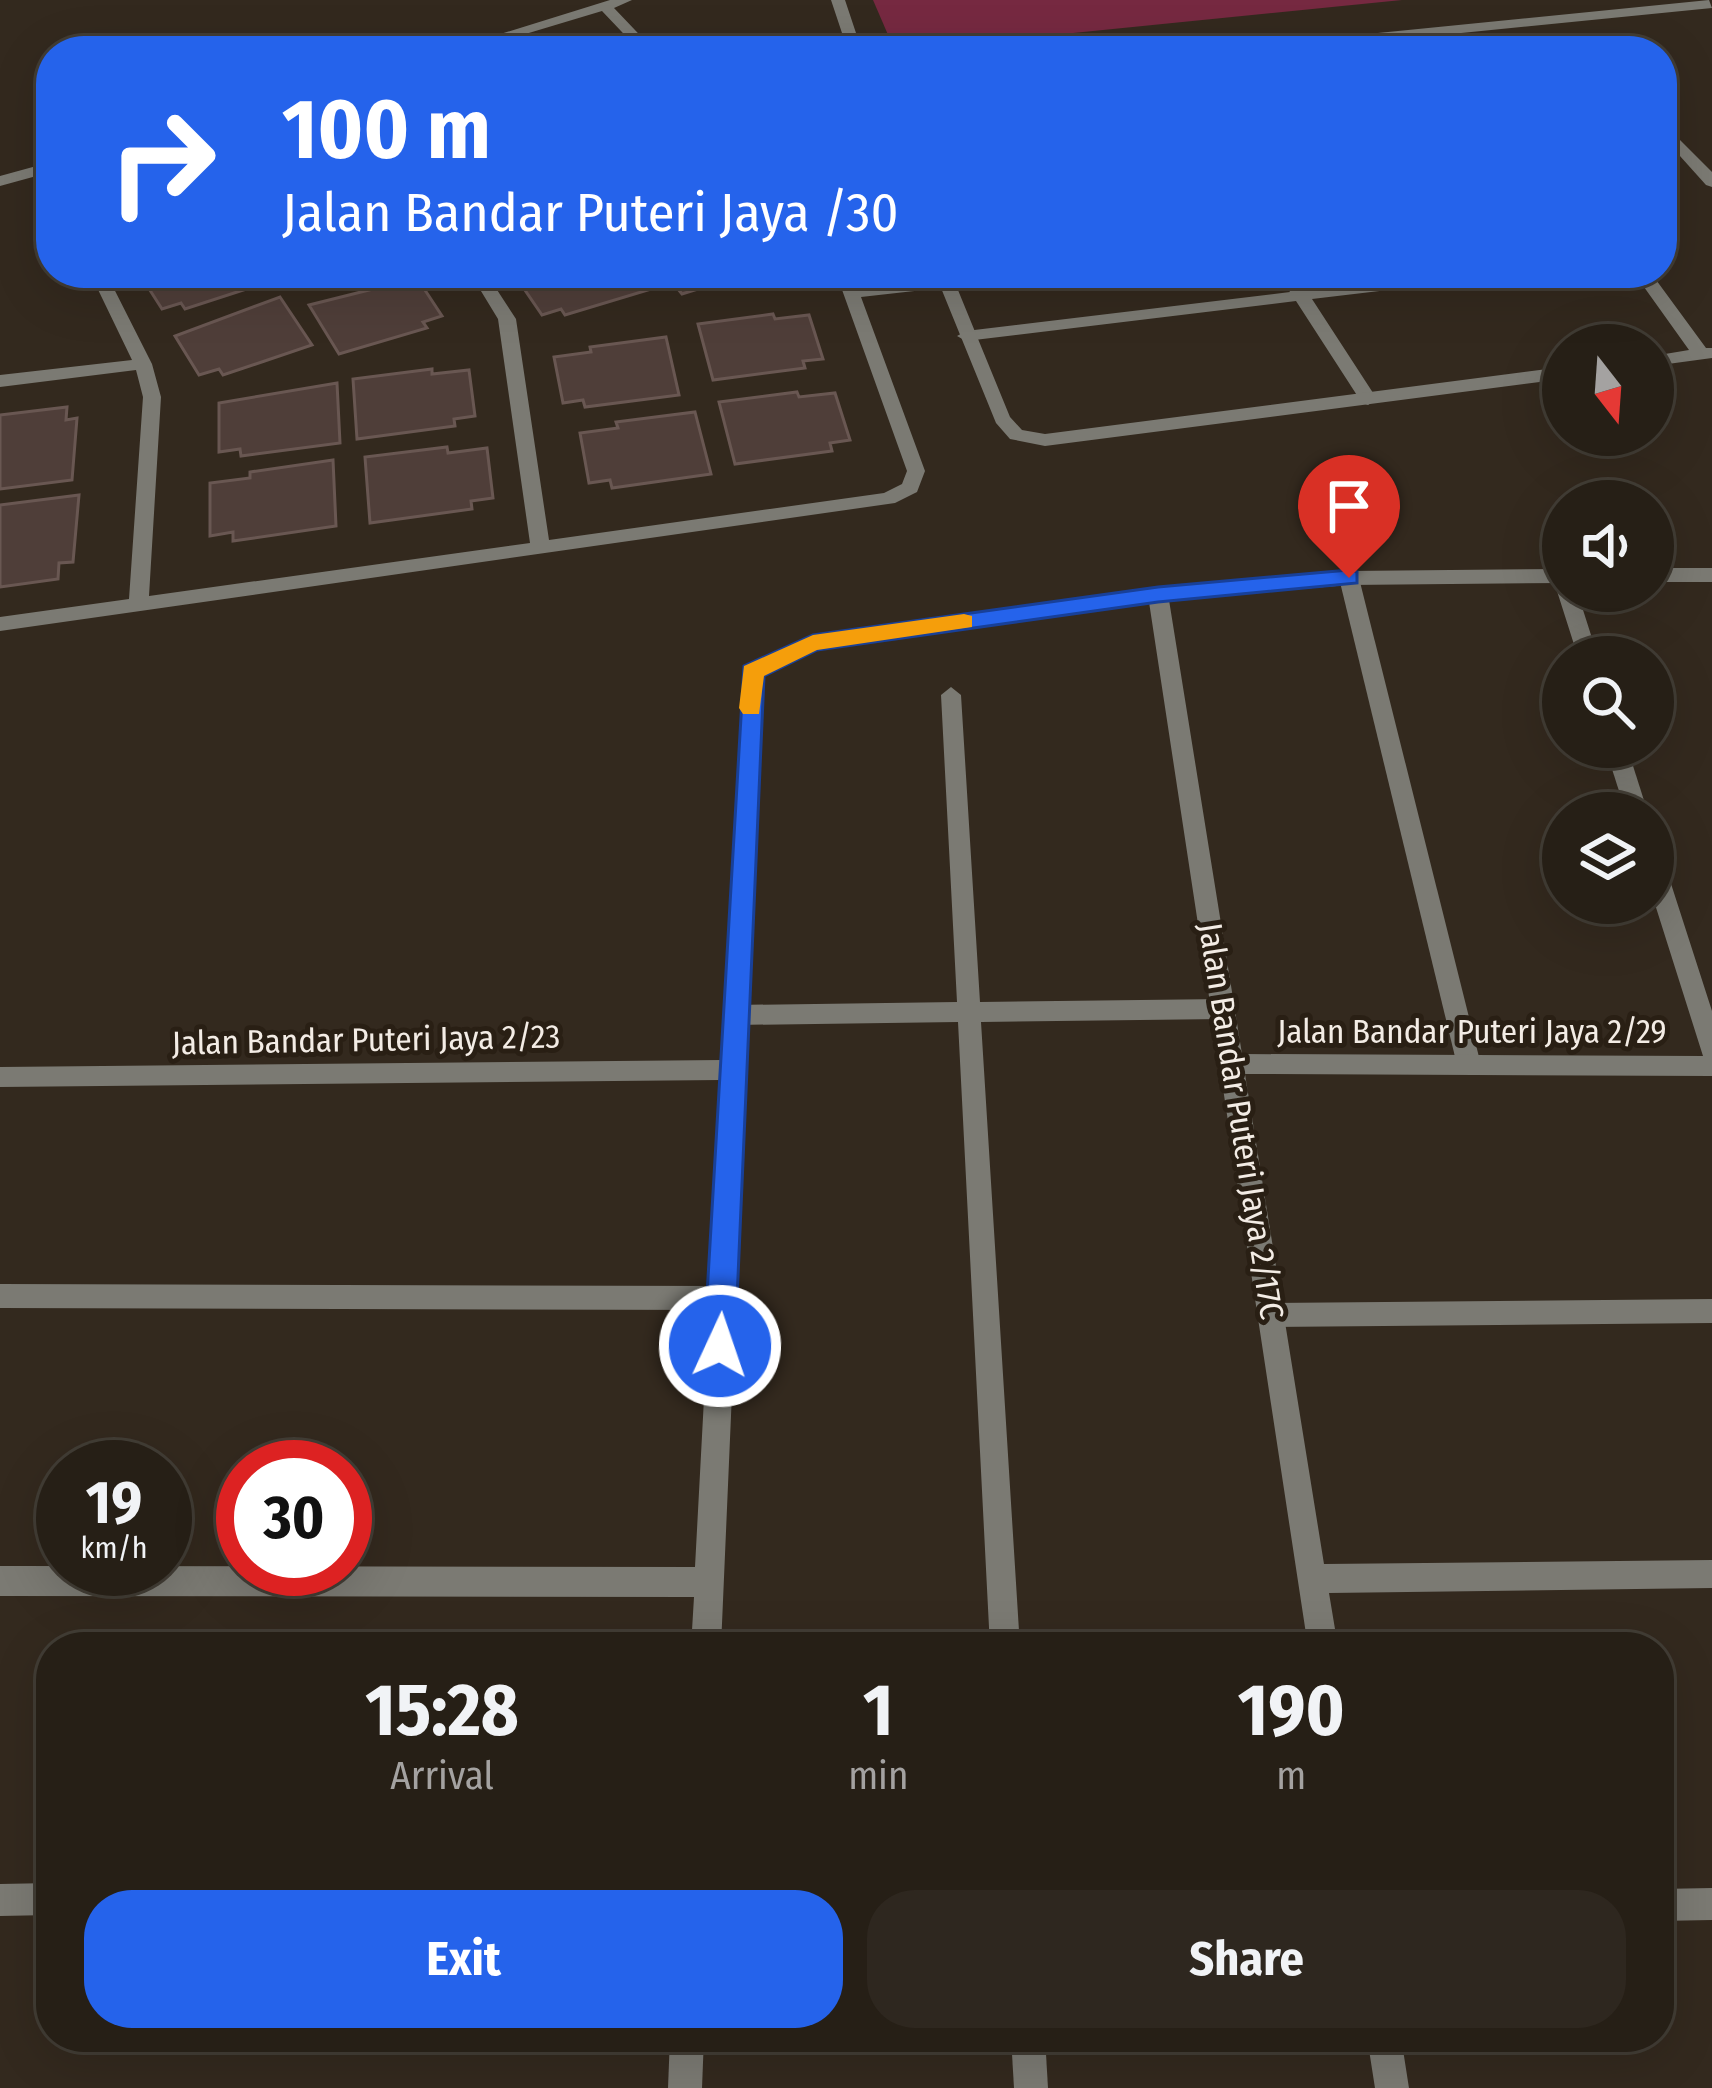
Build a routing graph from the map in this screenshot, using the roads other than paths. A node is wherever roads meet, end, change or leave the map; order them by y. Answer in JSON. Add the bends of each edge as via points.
{"nodes":[{"id":1,"x":625,"y":0,"type":"edge"},
{"id":2,"x":838,"y":0,"type":"edge"},
{"id":3,"x":1712,"y":4,"type":"edge"},
{"id":4,"x":605,"y":6,"type":"junction"},
{"id":5,"x":1636,"y":6,"type":"edge"},
{"id":6,"x":1444,"y":31,"type":"junction"},
{"id":7,"x":504,"y":36,"type":"edge"},
{"id":8,"x":634,"y":36,"type":"edge"},
{"id":9,"x":850,"y":36,"type":"edge"},
{"id":10,"x":1392,"y":36,"type":"edge"},
{"id":11,"x":1448,"y":36,"type":"edge"},
{"id":12,"x":1677,"y":144,"type":"edge"},
{"id":13,"x":36,"y":174,"type":"edge"},
{"id":14,"x":0,"y":181,"type":"edge"},
{"id":15,"x":1712,"y":182,"type":"edge"},
{"id":16,"x":105,"y":288,"type":"edge"},
{"id":17,"x":487,"y":288,"type":"edge"},
{"id":18,"x":849,"y":288,"type":"edge"},
{"id":19,"x":882,"y":288,"type":"edge"},
{"id":20,"x":949,"y":288,"type":"edge"},
{"id":21,"x":1296,"y":288,"type":"edge"},
{"id":22,"x":1367,"y":288,"type":"edge"},
{"id":23,"x":1654,"y":288,"type":"edge"},
{"id":24,"x":851,"y":293,"type":"junction"},
{"id":25,"x":1301,"y":296,"type":"junction"},
{"id":26,"x":966,"y":336,"type":"junction"},
{"id":27,"x":1707,"y":353,"type":"edge"},
{"id":28,"x":1674,"y":358,"type":"edge"},
{"id":29,"x":142,"y":364,"type":"junction"},
{"id":30,"x":1542,"y":376,"type":"edge"},
{"id":31,"x":0,"y":381,"type":"edge"},
{"id":32,"x":1368,"y":399,"type":"junction"},
{"id":33,"x":540,"y":548,"type":"junction"},
{"id":34,"x":1712,"y":574,"type":"edge"},
{"id":35,"x":1674,"y":575,"type":"edge"},
{"id":36,"x":1542,"y":577,"type":"edge"},
{"id":37,"x":1349,"y":578,"type":"junction"},
{"id":38,"x":1158,"y":595,"type":"junction"},
{"id":39,"x":139,"y":604,"type":"junction"},
{"id":40,"x":0,"y":624,"type":"edge"},
{"id":41,"x":951,"y":695,"type":"dead end"},
{"id":42,"x":1673,"y":924,"type":"edge"},
{"id":43,"x":1223,"y":1009,"type":"junction"},
{"id":44,"x":968,"y":1012,"type":"junction"},
{"id":45,"x":736,"y":1015,"type":"junction"},
{"id":46,"x":1712,"y":1049,"type":"edge"},
{"id":47,"x":1231,"y":1064,"type":"junction"},
{"id":48,"x":1469,"y":1065,"type":"junction"},
{"id":49,"x":1712,"y":1066,"type":"edge"},
{"id":50,"x":734,"y":1070,"type":"junction"},
{"id":51,"x":0,"y":1077,"type":"edge"},
{"id":52,"x":0,"y":1296,"type":"edge"},
{"id":53,"x":722,"y":1298,"type":"junction"},
{"id":54,"x":1712,"y":1311,"type":"edge"},
{"id":55,"x":1271,"y":1315,"type":"junction"},
{"id":56,"x":1712,"y":1574,"type":"edge"},
{"id":57,"x":1312,"y":1579,"type":"junction"},
{"id":58,"x":0,"y":1581,"type":"edge"},
{"id":59,"x":709,"y":1582,"type":"junction"},
{"id":60,"x":707,"y":1632,"type":"edge"},
{"id":61,"x":1004,"y":1632,"type":"edge"},
{"id":62,"x":1321,"y":1632,"type":"edge"},
{"id":63,"x":36,"y":1899,"type":"edge"},
{"id":64,"x":0,"y":1900,"type":"edge"},
{"id":65,"x":1712,"y":1904,"type":"edge"},
{"id":66,"x":1674,"y":1905,"type":"edge"},
{"id":67,"x":686,"y":2052,"type":"edge"},
{"id":68,"x":1029,"y":2052,"type":"edge"},
{"id":69,"x":1386,"y":2052,"type":"edge"},
{"id":70,"x":685,"y":2088,"type":"edge"},
{"id":71,"x":1031,"y":2088,"type":"edge"},
{"id":72,"x":1392,"y":2088,"type":"edge"}],
"edges":[{"from":1,"to":4,"type":"street"},
{"from":2,"to":9,"type":"street"},
{"from":3,"to":5,"type":"street"},
{"from":4,"to":7,"type":"street"},
{"from":4,"to":8,"type":"street"},
{"from":5,"to":6,"type":"street"},
{"from":6,"to":10,"type":"street"},
{"from":6,"to":11,"type":"street"},
{"from":12,"to":15,"type":"street"},
{"from":13,"to":14,"type":"street"},
{"from":16,"to":29,"type":"street"},
{"from":17,"to":33,"type":"street","via":[[507,319]]},
{"from":18,"to":24,"type":"street"},
{"from":19,"to":24,"type":"street"},
{"from":20,"to":26,"type":"street"},
{"from":21,"to":25,"type":"street"},
{"from":22,"to":25,"type":"street"},
{"from":23,"to":27,"type":"street"},
{"from":24,"to":33,"type":"street","via":[[916,471],[910,488],[888,499]]},
{"from":25,"to":26,"type":"street"},
{"from":25,"to":32,"type":"street"},
{"from":26,"to":32,"type":"street","via":[[1002,419],[1016,435],[1045,440]]},
{"from":27,"to":28,"type":"street"},
{"from":29,"to":31,"type":"street"},
{"from":29,"to":39,"type":"street","via":[[152,398]]},
{"from":30,"to":32,"type":"street"},
{"from":33,"to":39,"type":"street"},
{"from":34,"to":35,"type":"street"},
{"from":36,"to":37,"type":"street"},
{"from":37,"to":38,"type":"street"},
{"from":37,"to":48,"type":"street"},
{"from":38,"to":43,"type":"street","name":"Jalan Bandar Puteri Jaya 2/17C"},
{"from":38,"to":45,"type":"street","via":[[813,643],[753,672]]},
{"from":39,"to":40,"type":"street"},
{"from":41,"to":44,"type":"street"},
{"from":42,"to":46,"type":"street"},
{"from":43,"to":44,"type":"street"},
{"from":43,"to":47,"type":"street","name":"Jalan Bandar Puteri Jaya 2/17C"},
{"from":44,"to":45,"type":"street"},
{"from":44,"to":61,"type":"street"},
{"from":45,"to":50,"type":"street"},
{"from":47,"to":48,"type":"street","name":"Jalan Bandar Puteri Jaya 2/29"},
{"from":47,"to":55,"type":"street","name":"Jalan Bandar Puteri Jaya 2/17C"},
{"from":48,"to":49,"type":"street","name":"Jalan Bandar Puteri Jaya 2/29"},
{"from":50,"to":51,"type":"street","name":"Jalan Bandar Puteri Jaya 2/23"},
{"from":50,"to":53,"type":"street"},
{"from":52,"to":53,"type":"street"},
{"from":53,"to":59,"type":"street"},
{"from":54,"to":55,"type":"street"},
{"from":55,"to":57,"type":"street","name":"Jalan Bandar Puteri Jaya 2/17C"},
{"from":56,"to":57,"type":"street"},
{"from":57,"to":62,"type":"street","name":"Jalan Bandar Puteri Jaya 2/17C"},
{"from":58,"to":59,"type":"street"},
{"from":59,"to":60,"type":"street"},
{"from":63,"to":64,"type":"street"},
{"from":65,"to":66,"type":"street"},
{"from":67,"to":70,"type":"street"},
{"from":68,"to":71,"type":"street"},
{"from":69,"to":72,"type":"street"}]}
